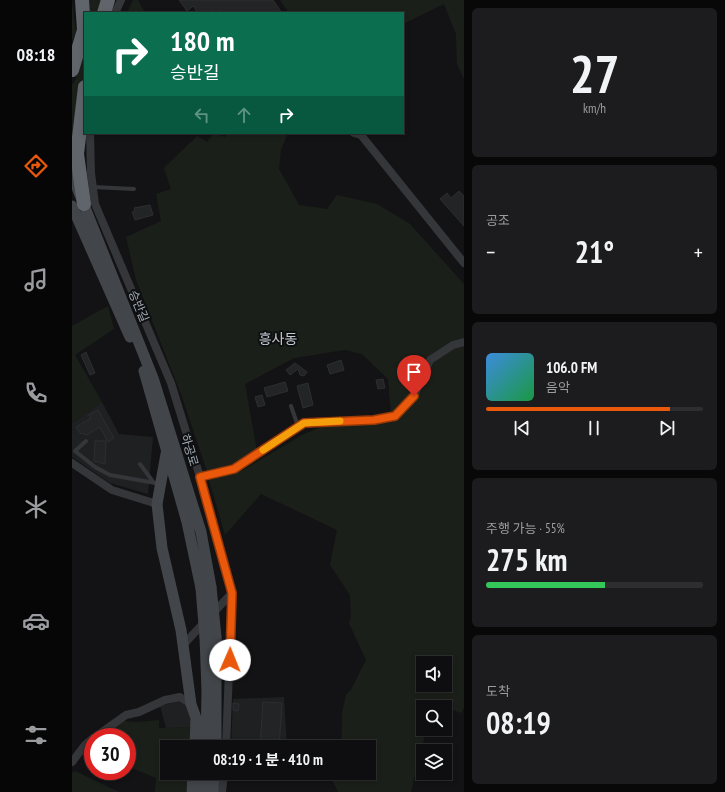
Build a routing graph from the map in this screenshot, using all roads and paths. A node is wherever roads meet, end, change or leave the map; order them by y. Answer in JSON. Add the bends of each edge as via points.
{"nodes":[{"id":1,"x":82,"y":0,"type":"edge"},
{"id":2,"x":108,"y":0,"type":"edge"},
{"id":3,"x":121,"y":0,"type":"edge"},
{"id":4,"x":104,"y":12,"type":"edge"},
{"id":5,"x":115,"y":12,"type":"edge"},
{"id":6,"x":72,"y":70,"type":"edge"},
{"id":7,"x":84,"y":95,"type":"edge"},
{"id":8,"x":90,"y":134,"type":"edge"},
{"id":9,"x":358,"y":134,"type":"edge"},
{"id":10,"x":72,"y":175,"type":"edge"},
{"id":11,"x":93,"y":187,"type":"junction"},
{"id":12,"x":134,"y":189,"type":"dead end"},
{"id":13,"x":78,"y":205,"type":"edge"},
{"id":14,"x":464,"y":263,"type":"edge"},
{"id":15,"x":464,"y":342,"type":"edge"},
{"id":16,"x":291,"y":406,"type":"dead end"},
{"id":17,"x":299,"y":427,"type":"junction"},
{"id":18,"x":86,"y":441,"type":"dead end"},
{"id":19,"x":167,"y":452,"type":"junction"},
{"id":20,"x":72,"y":463,"type":"edge"},
{"id":21,"x":140,"y":464,"type":"dead end"},
{"id":22,"x":200,"y":477,"type":"junction"},
{"id":23,"x":157,"y":483,"type":"junction"},
{"id":24,"x":158,"y":504,"type":"junction"},
{"id":25,"x":206,"y":587,"type":"junction"},
{"id":26,"x":232,"y":593,"type":"junction"},
{"id":27,"x":211,"y":637,"type":"junction"},
{"id":28,"x":183,"y":645,"type":"junction"},
{"id":29,"x":191,"y":704,"type":"junction"},
{"id":30,"x":108,"y":728,"type":"edge"},
{"id":31,"x":195,"y":740,"type":"edge"},
{"id":32,"x":206,"y":740,"type":"edge"},
{"id":33,"x":216,"y":740,"type":"edge"},
{"id":34,"x":226,"y":740,"type":"edge"},
{"id":35,"x":84,"y":746,"type":"edge"},
{"id":36,"x":72,"y":762,"type":"edge"},
{"id":37,"x":193,"y":780,"type":"edge"},
{"id":38,"x":203,"y":780,"type":"edge"},
{"id":39,"x":214,"y":780,"type":"edge"},
{"id":40,"x":223,"y":780,"type":"edge"},
{"id":41,"x":192,"y":792,"type":"edge"},
{"id":42,"x":202,"y":792,"type":"edge"},
{"id":43,"x":213,"y":792,"type":"edge"},
{"id":44,"x":222,"y":792,"type":"edge"}],
"edges":[{"from":1,"to":6,"type":"highway","via":[[84,30]]},
{"from":2,"to":4,"type":"highway"},
{"from":3,"to":5,"type":"street"},
{"from":7,"to":13,"type":"highway","via":[[77,154]]},
{"from":8,"to":11,"type":"street","name":"승반길"},
{"from":9,"to":14,"type":"street","via":[[361,135]]},
{"from":10,"to":13,"type":"street","name":"하공로"},
{"from":11,"to":12,"type":"lane"},
{"from":11,"to":22,"type":"street","name":"승반길","via":[[95,204],[171,383]]},
{"from":13,"to":19,"type":"street","name":"하공로","via":[[144,373]]},
{"from":13,"to":25,"type":"street","name":"하공로","via":[[158,392],[201,532]]},
{"from":15,"to":17,"type":"street","via":[[453,345],[430,360],[414,396],[395,416],[374,420],[304,423]]},
{"from":16,"to":17,"type":"lane"},
{"from":17,"to":22,"type":"street","via":[[234,469]]},
{"from":18,"to":23,"type":"lane","via":[[75,452],[95,467],[110,475]]},
{"from":19,"to":23,"type":"street"},
{"from":19,"to":25,"type":"street","name":"하공로"},
{"from":20,"to":24,"type":"street","via":[[112,490]]},
{"from":21,"to":23,"type":"lane"},
{"from":22,"to":26,"type":"street","name":"승반길"},
{"from":23,"to":24,"type":"street"},
{"from":24,"to":28,"type":"street","via":[[162,548]]},
{"from":25,"to":27,"type":"street","name":"하공로","bridge":true},
{"from":26,"to":28,"type":"street"},
{"from":26,"to":34,"type":"street","name":"승반길"},
{"from":27,"to":32,"type":"street","name":"하공로"},
{"from":27,"to":33,"type":"street","name":"하공로"},
{"from":28,"to":29,"type":"street"},
{"from":29,"to":30,"type":"street","via":[[180,697],[165,700],[126,715]]},
{"from":29,"to":31,"type":"street","via":[[196,718]]},
{"from":35,"to":36,"type":"street"},
{"from":37,"to":41,"type":"street"},
{"from":38,"to":42,"type":"street"},
{"from":39,"to":43,"type":"street"},
{"from":40,"to":44,"type":"street"}]}
